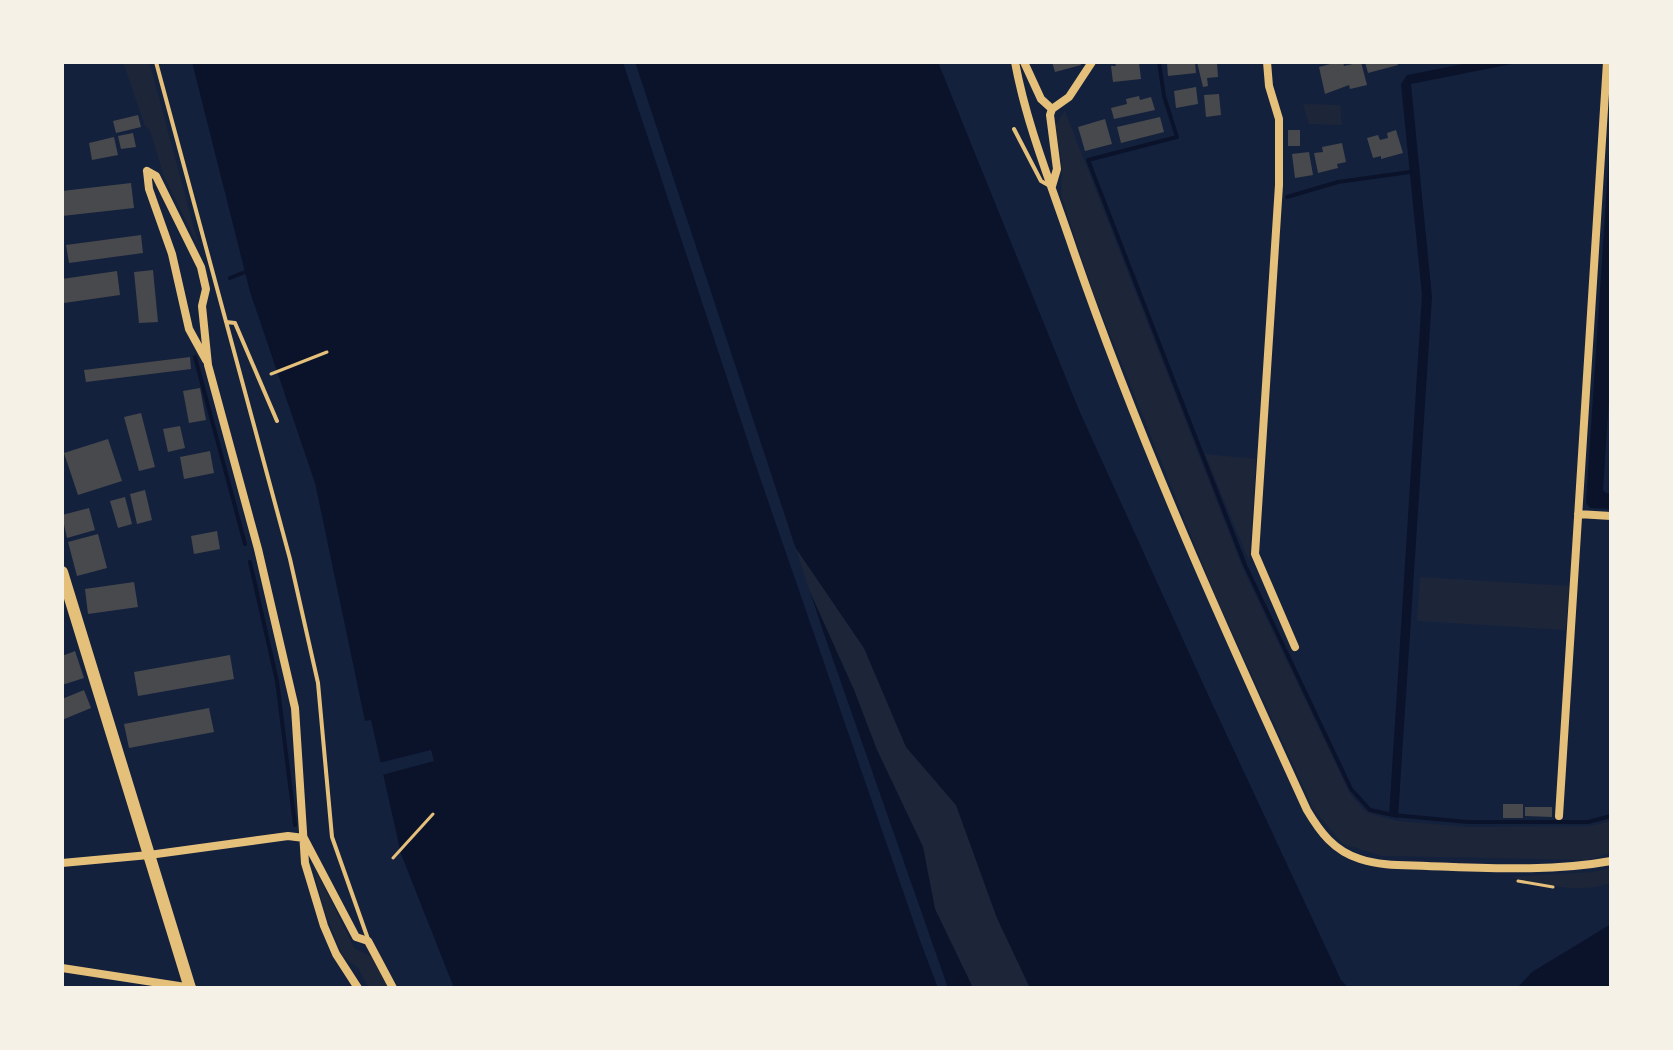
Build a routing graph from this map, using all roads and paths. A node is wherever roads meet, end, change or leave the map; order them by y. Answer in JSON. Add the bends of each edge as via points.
{"nodes":[{"id":1,"x":156,"y":62,"type":"edge"},
{"id":2,"x":1015,"y":62,"type":"edge"},
{"id":3,"x":1024,"y":62,"type":"edge"},
{"id":4,"x":1092,"y":62,"type":"edge"},
{"id":5,"x":1267,"y":62,"type":"edge"},
{"id":6,"x":1607,"y":62,"type":"edge"},
{"id":7,"x":1052,"y":109,"type":"junction"},
{"id":8,"x":1014,"y":129,"type":"dead end"},
{"id":9,"x":1052,"y":187,"type":"junction"},
{"id":10,"x":205,"y":267,"type":"junction"},
{"id":11,"x":226,"y":322,"type":"junction"},
{"id":12,"x":327,"y":352,"type":"dead end"},
{"id":13,"x":208,"y":365,"type":"junction"},
{"id":14,"x":271,"y":374,"type":"dead end"},
{"id":15,"x":277,"y":421,"type":"dead end"},
{"id":16,"x":1578,"y":514,"type":"junction"},
{"id":17,"x":1611,"y":516,"type":"edge"},
{"id":18,"x":62,"y":572,"type":"edge"},
{"id":19,"x":1295,"y":647,"type":"dead end"},
{"id":20,"x":433,"y":814,"type":"dead end"},
{"id":21,"x":1559,"y":816,"type":"dead end"},
{"id":22,"x":304,"y":838,"type":"junction"},
{"id":23,"x":149,"y":855,"type":"junction"},
{"id":24,"x":393,"y":858,"type":"dead end"},
{"id":25,"x":1611,"y":861,"type":"edge"},
{"id":26,"x":62,"y":863,"type":"edge"},
{"id":27,"x":368,"y":941,"type":"junction"},
{"id":28,"x":62,"y":968,"type":"edge"},
{"id":29,"x":190,"y":988,"type":"edge"},
{"id":30,"x":358,"y":988,"type":"edge"},
{"id":31,"x":393,"y":988,"type":"edge"}],
"edges":[{"from":1,"to":10,"type":"lane"},
{"from":2,"to":9,"type":"street"},
{"from":3,"to":7,"type":"street","via":[[1041,99]]},
{"from":4,"to":7,"type":"street","via":[[1069,97]]},
{"from":5,"to":19,"type":"street","via":[[1279,119],[1279,185],[1255,554]]},
{"from":6,"to":16,"type":"street"},
{"from":7,"to":9,"type":"street","via":[[1057,169]]},
{"from":8,"to":9,"type":"lane","via":[[1041,181]]},
{"from":9,"to":25,"type":"street","via":[[1134,414],[1212,601],[1322,834],[1340,850],[1388,864],[1485,868]]},
{"from":10,"to":11,"type":"lane"},
{"from":10,"to":13,"type":"street","via":[[202,306]]},
{"from":10,"to":13,"type":"street","via":[[156,176],[147,171],[189,329]]},
{"from":11,"to":15,"type":"lane","via":[[235,323]]},
{"from":11,"to":27,"type":"lane","via":[[318,683],[332,837]]},
{"from":12,"to":14,"type":"path"},
{"from":13,"to":22,"type":"street","via":[[288,671]]},
{"from":16,"to":17,"type":"street"},
{"from":16,"to":21,"type":"street"},
{"from":18,"to":23,"type":"main road"},
{"from":20,"to":24,"type":"path"},
{"from":22,"to":23,"type":"street"},
{"from":22,"to":27,"type":"street","via":[[356,937]]},
{"from":22,"to":30,"type":"street","via":[[305,863],[324,926]]},
{"from":23,"to":26,"type":"street"},
{"from":23,"to":29,"type":"main road"},
{"from":27,"to":31,"type":"street"},
{"from":28,"to":29,"type":"street"}]}
